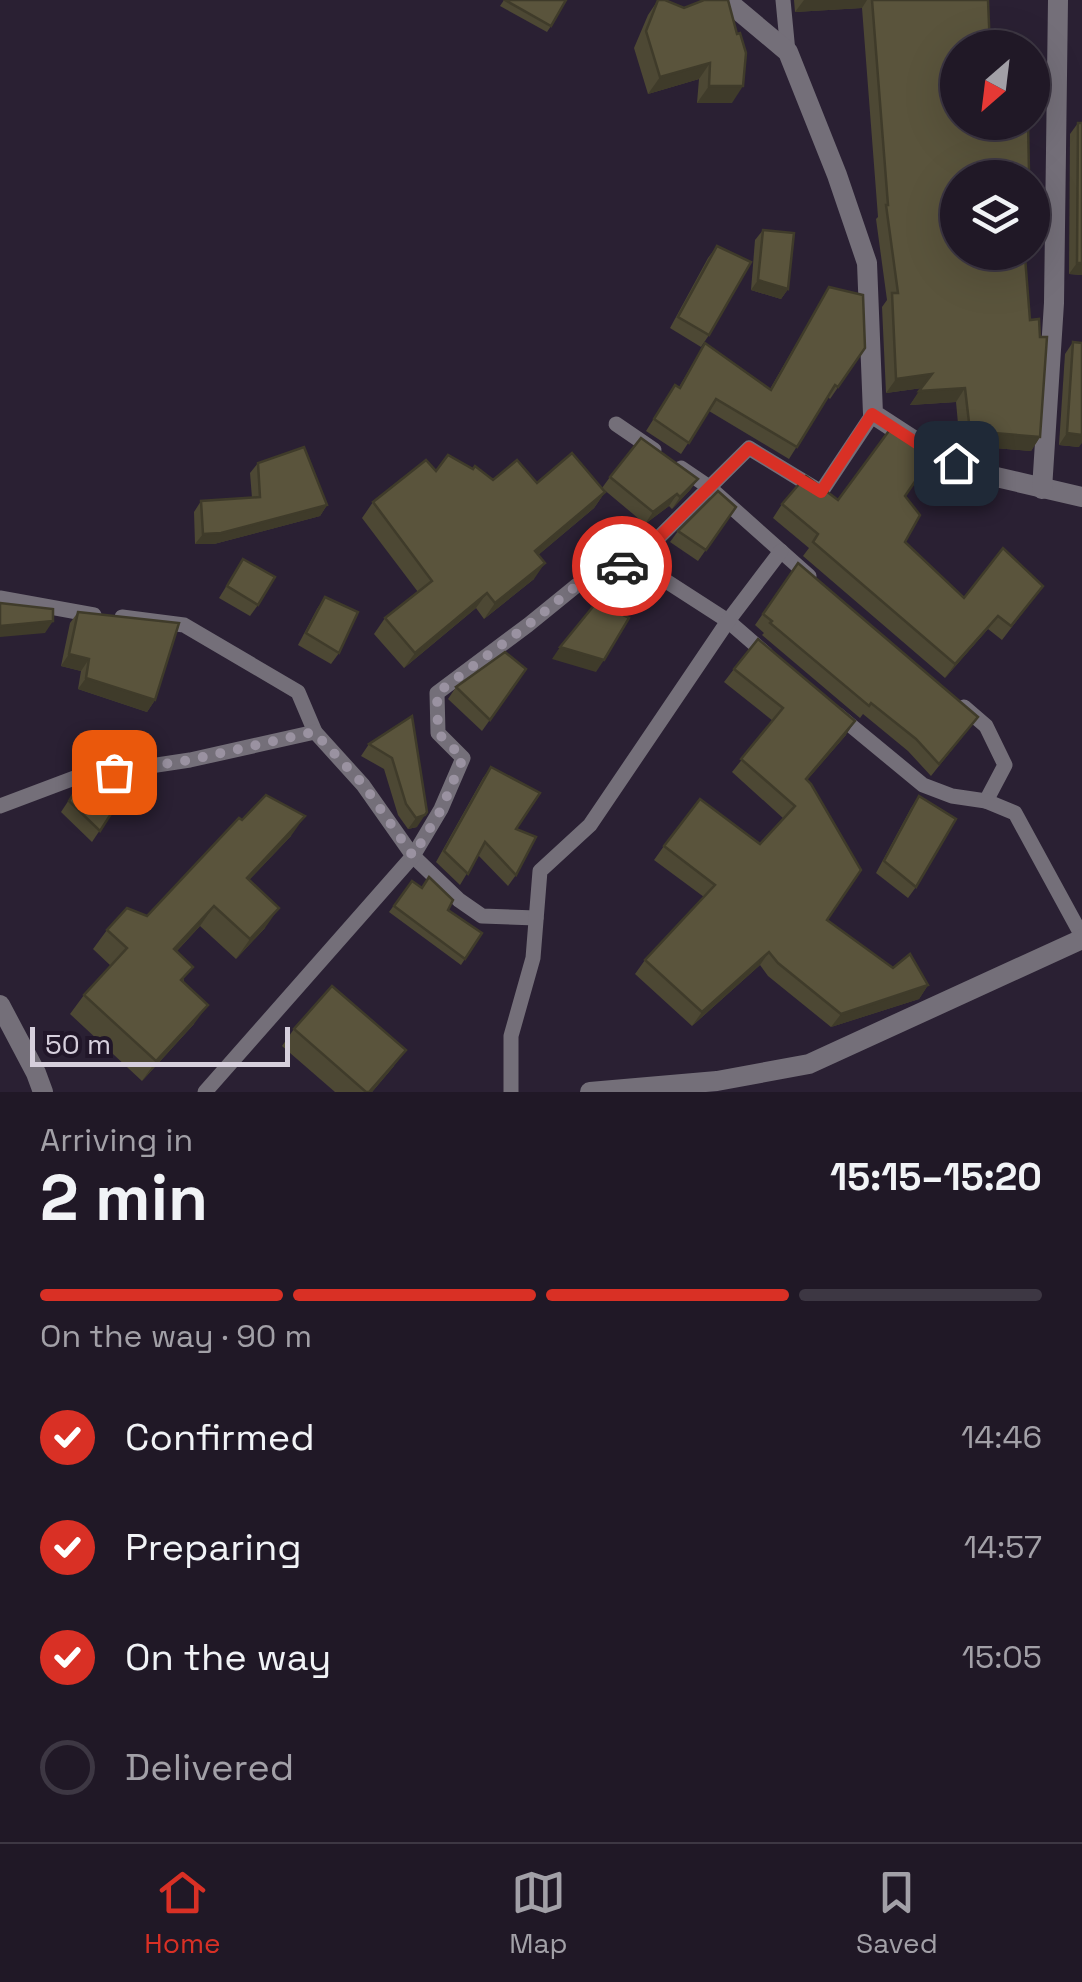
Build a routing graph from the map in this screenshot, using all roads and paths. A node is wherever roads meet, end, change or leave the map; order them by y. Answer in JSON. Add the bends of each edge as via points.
{"nodes":[{"id":1,"x":726,"y":0,"type":"edge"},
{"id":2,"x":783,"y":0,"type":"edge"},
{"id":3,"x":1058,"y":0,"type":"edge"},
{"id":4,"x":788,"y":52,"type":"junction"},
{"id":5,"x":872,"y":414,"type":"junction"},
{"id":6,"x":616,"y":424,"type":"dead end"},
{"id":7,"x":709,"y":487,"type":"junction"},
{"id":8,"x":1042,"y":489,"type":"junction"},
{"id":9,"x":1082,"y":497,"type":"edge"},
{"id":10,"x":782,"y":551,"type":"junction"},
{"id":11,"x":635,"y":561,"type":"junction"},
{"id":12,"x":822,"y":586,"type":"edge"},
{"id":13,"x":0,"y":598,"type":"edge"},
{"id":14,"x":728,"y":622,"type":"junction"},
{"id":15,"x":773,"y":659,"type":"edge"},
{"id":16,"x":945,"y":691,"type":"edge"},
{"id":17,"x":818,"y":697,"type":"edge"},
{"id":18,"x":314,"y":732,"type":"junction"},
{"id":19,"x":986,"y":801,"type":"junction"},
{"id":20,"x":0,"y":806,"type":"edge"},
{"id":21,"x":413,"y":856,"type":"junction"},
{"id":22,"x":536,"y":918,"type":"junction"},
{"id":23,"x":1082,"y":938,"type":"edge"},
{"id":24,"x":0,"y":1005,"type":"edge"},
{"id":25,"x":43,"y":1092,"type":"edge"},
{"id":26,"x":204,"y":1092,"type":"edge"},
{"id":27,"x":511,"y":1092,"type":"edge"},
{"id":28,"x":590,"y":1092,"type":"edge"}],
"edges":[{"from":1,"to":4,"type":"street"},
{"from":2,"to":4,"type":"lane"},
{"from":3,"to":8,"type":"street","via":[[1054,303]]},
{"from":4,"to":5,"type":"street","via":[[867,263]]},
{"from":5,"to":7,"type":"lane","via":[[821,492],[749,448]]},
{"from":5,"to":8,"type":"street","via":[[932,453]]},
{"from":6,"to":7,"type":"lane"},
{"from":7,"to":10,"type":"lane"},
{"from":7,"to":11,"type":"lane"},
{"from":8,"to":9,"type":"street"},
{"from":10,"to":12,"type":"lane"},
{"from":10,"to":14,"type":"lane"},
{"from":11,"to":14,"type":"lane"},
{"from":11,"to":21,"type":"lane","via":[[576,586],[437,693],[438,733],[463,758]]},
{"from":13,"to":18,"type":"lane","via":[[184,625],[298,692]]},
{"from":14,"to":15,"type":"lane"},
{"from":14,"to":22,"type":"lane","via":[[590,825],[540,871]]},
{"from":16,"to":19,"type":"lane","via":[[986,726],[1005,766]]},
{"from":17,"to":19,"type":"lane","via":[[922,785]]},
{"from":18,"to":20,"type":"lane","via":[[76,777]]},
{"from":18,"to":21,"type":"lane","via":[[363,784]]},
{"from":19,"to":23,"type":"lane","via":[[1014,813]]},
{"from":21,"to":22,"type":"lane","via":[[482,916]]},
{"from":21,"to":26,"type":"lane"},
{"from":22,"to":27,"type":"lane","via":[[533,958],[511,1036]]},
{"from":23,"to":28,"type":"street","via":[[810,1064],[717,1081]]},
{"from":24,"to":25,"type":"street"}]}
